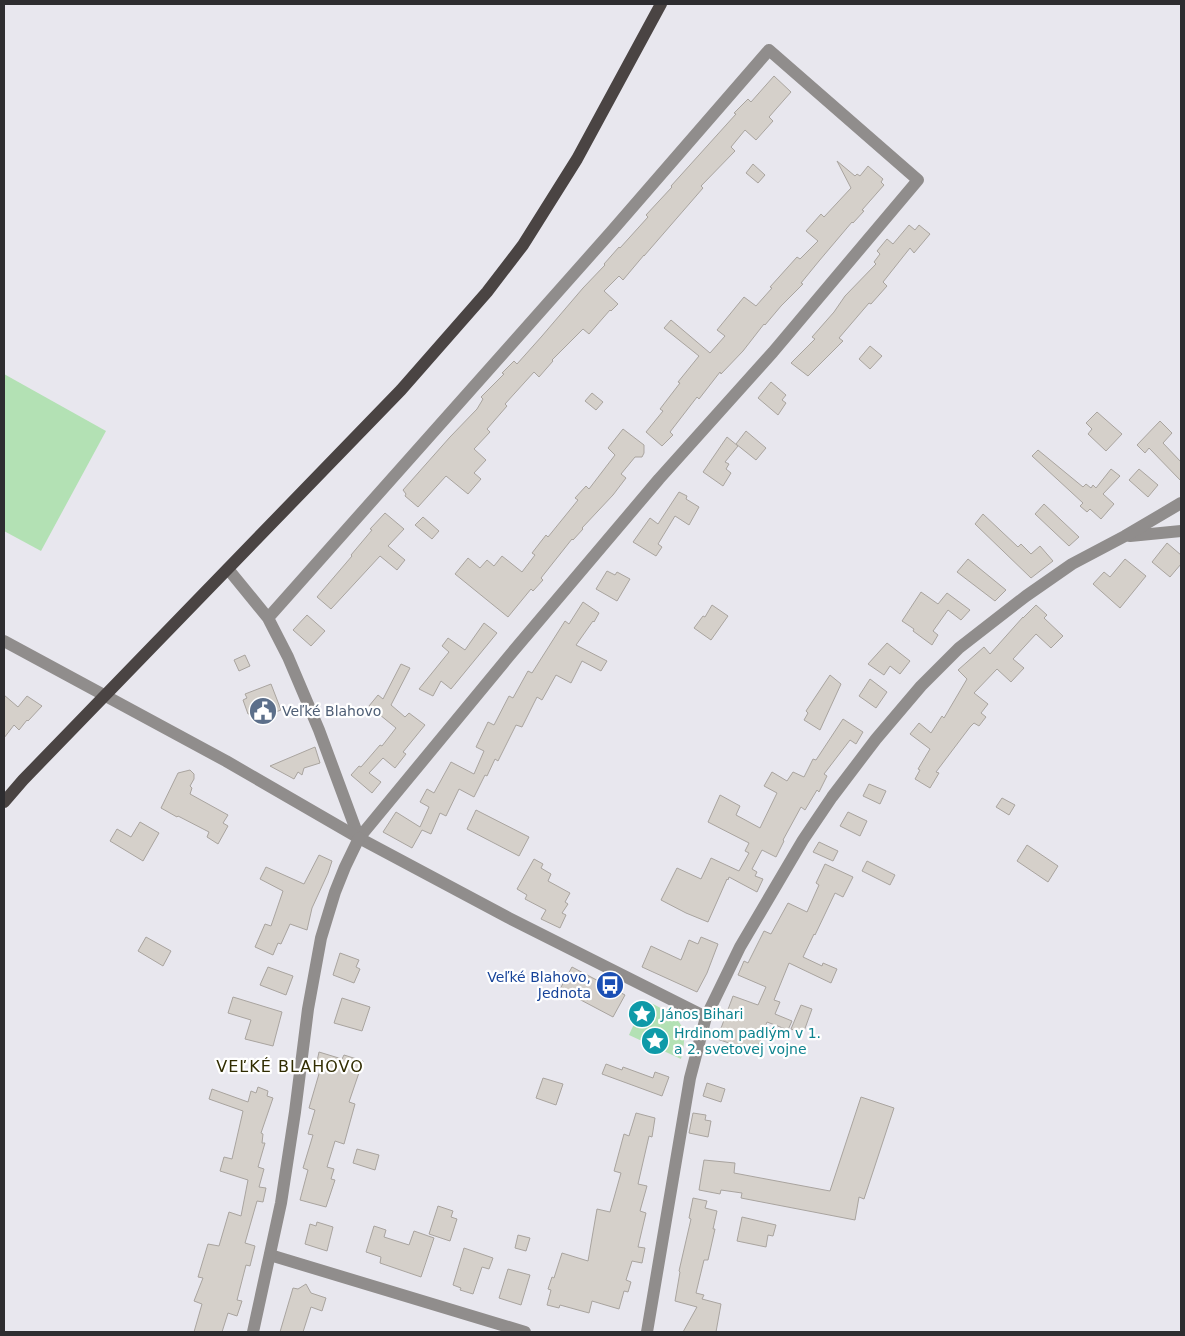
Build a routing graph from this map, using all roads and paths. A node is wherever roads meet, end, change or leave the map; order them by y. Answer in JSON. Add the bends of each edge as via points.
{"nodes":[{"id":1,"x":661,"y":4,"type":"edge"},
{"id":2,"x":1181,"y":503,"type":"edge"},
{"id":3,"x":1181,"y":531,"type":"edge"},
{"id":4,"x":1125,"y":536,"type":"junction"},
{"id":5,"x":228,"y":569,"type":"junction"},
{"id":6,"x":268,"y":618,"type":"junction"},
{"id":7,"x":4,"y":641,"type":"edge"},
{"id":8,"x":105,"y":696,"type":"junction"},
{"id":9,"x":4,"y":802,"type":"edge"},
{"id":10,"x":359,"y":838,"type":"junction"},
{"id":11,"x":706,"y":1017,"type":"junction"},
{"id":12,"x":270,"y":1255,"type":"junction"},
{"id":13,"x":253,"y":1332,"type":"edge"},
{"id":14,"x":525,"y":1332,"type":"edge"},
{"id":15,"x":647,"y":1332,"type":"edge"}],
"edges":[{"from":1,"to":5,"type":"main road","via":[[577,159],[523,245],[487,292],[401,390]]},
{"from":2,"to":4,"type":"street"},
{"from":3,"to":4,"type":"street"},
{"from":4,"to":11,"type":"street","via":[[1072,564],[1026,596],[959,648],[920,686],[876,739],[803,840],[740,947]]},
{"from":5,"to":6,"type":"street"},
{"from":5,"to":8,"type":"main road"},
{"from":6,"to":10,"type":"street","via":[[319,730]]},
{"from":6,"to":10,"type":"street","via":[[769,50],[918,180],[516,647]]},
{"from":7,"to":8,"type":"street"},
{"from":8,"to":9,"type":"main road"},
{"from":8,"to":10,"type":"street"},
{"from":10,"to":11,"type":"street"},
{"from":10,"to":12,"type":"street","via":[[335,892],[322,938]]},
{"from":11,"to":15,"type":"street","via":[[690,1078]]},
{"from":12,"to":13,"type":"street"},
{"from":12,"to":14,"type":"street"}]}
